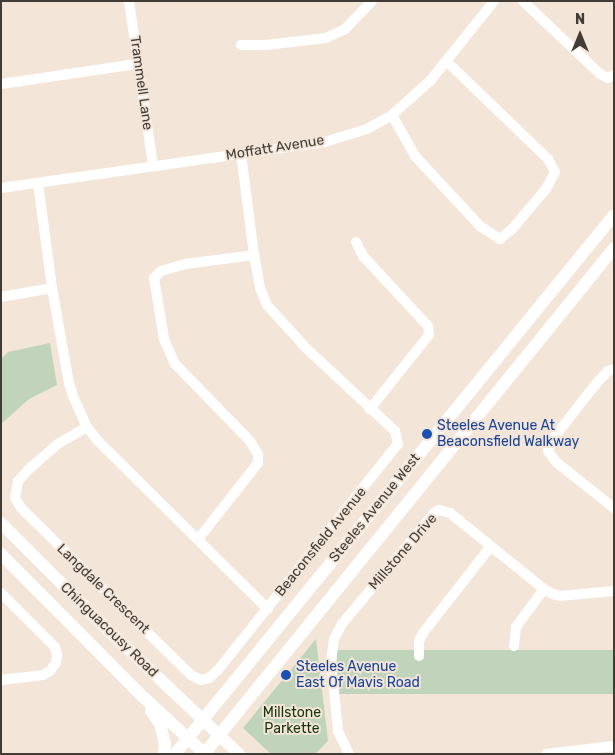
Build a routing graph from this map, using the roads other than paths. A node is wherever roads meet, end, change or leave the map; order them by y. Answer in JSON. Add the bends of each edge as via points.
{"nodes":[{"id":1,"x":129,"y":1,"type":"edge"},
{"id":2,"x":372,"y":1,"type":"edge"},
{"id":3,"x":494,"y":1,"type":"edge"},
{"id":4,"x":523,"y":1,"type":"edge"},
{"id":5,"x":241,"y":44,"type":"dead end"},
{"id":6,"x":446,"y":61,"type":"junction"},
{"id":7,"x":137,"y":64,"type":"junction"},
{"id":8,"x":614,"y":75,"type":"edge"},
{"id":9,"x":1,"y":84,"type":"edge"},
{"id":10,"x":392,"y":115,"type":"junction"},
{"id":11,"x":241,"y":154,"type":"junction"},
{"id":12,"x":153,"y":166,"type":"junction"},
{"id":13,"x":38,"y":183,"type":"junction"},
{"id":14,"x":1,"y":188,"type":"edge"},
{"id":15,"x":614,"y":215,"type":"edge"},
{"id":16,"x":356,"y":242,"type":"dead end"},
{"id":17,"x":614,"y":248,"type":"edge"},
{"id":18,"x":254,"y":255,"type":"junction"},
{"id":19,"x":52,"y":288,"type":"junction"},
{"id":20,"x":1,"y":297,"type":"edge"},
{"id":21,"x":614,"y":369,"type":"edge"},
{"id":22,"x":370,"y":409,"type":"junction"},
{"id":23,"x":88,"y":427,"type":"junction"},
{"id":24,"x":614,"y":508,"type":"edge"},
{"id":25,"x":1,"y":523,"type":"edge"},
{"id":26,"x":199,"y":538,"type":"junction"},
{"id":27,"x":491,"y":546,"type":"junction"},
{"id":28,"x":1,"y":554,"type":"edge"},
{"id":29,"x":544,"y":589,"type":"junction"},
{"id":30,"x":614,"y":591,"type":"edge"},
{"id":31,"x":1,"y":593,"type":"edge"},
{"id":32,"x":268,"y":608,"type":"junction"},
{"id":33,"x":514,"y":646,"type":"dead end"},
{"id":34,"x":419,"y":656,"type":"dead end"},
{"id":35,"x":1,"y":680,"type":"edge"},
{"id":36,"x":140,"y":694,"type":"junction"},
{"id":37,"x":203,"y":720,"type":"junction"},
{"id":38,"x":219,"y":735,"type":"junction"},
{"id":39,"x":188,"y":738,"type":"junction"},
{"id":40,"x":614,"y":746,"type":"edge"},
{"id":41,"x":164,"y":754,"type":"edge"},
{"id":42,"x":175,"y":754,"type":"edge"},
{"id":43,"x":204,"y":754,"type":"edge"},
{"id":44,"x":239,"y":754,"type":"edge"},
{"id":45,"x":349,"y":754,"type":"edge"},
{"id":46,"x":546,"y":754,"type":"edge"}],
"edges":[{"from":1,"to":7,"type":"street","name":"Trammell Lane"},
{"from":2,"to":5,"type":"street","via":[[345,29],[326,38],[266,45]]},
{"from":3,"to":6,"type":"street","name":"Moffatt Avenue"},
{"from":4,"to":8,"type":"street","via":[[600,74],[608,78]]},
{"from":6,"to":10,"type":"street","name":"Moffatt Avenue","via":[[425,86]]},
{"from":6,"to":10,"type":"street","via":[[548,159],[555,172],[546,189],[513,228],[500,239],[480,226],[415,156]]},
{"from":7,"to":9,"type":"street"},
{"from":7,"to":12,"type":"street","name":"Trammell Lane"},
{"from":10,"to":11,"type":"street","name":"Moffatt Avenue","via":[[367,129],[325,142]]},
{"from":11,"to":12,"type":"street","name":"Moffatt Avenue"},
{"from":11,"to":18,"type":"street","name":"Beaconsfield Avenue"},
{"from":12,"to":13,"type":"street","name":"Moffatt Avenue"},
{"from":13,"to":14,"type":"street","name":"Moffatt Avenue"},
{"from":13,"to":19,"type":"street","name":"Beaconsfield Avenue"},
{"from":15,"to":37,"type":"main road","name":"Steeles Avenue West"},
{"from":16,"to":22,"type":"street","via":[[362,256],[428,326],[430,335]]},
{"from":17,"to":38,"type":"main road","name":"Steeles Avenue West"},
{"from":18,"to":22,"type":"street","name":"Beaconsfield Avenue","via":[[267,305]]},
{"from":18,"to":26,"type":"street","via":[[185,264],[161,271],[154,278],[164,339],[175,364],[250,441],[258,454],[258,463]]},
{"from":19,"to":20,"type":"street"},
{"from":19,"to":23,"type":"street","name":"Beaconsfield Avenue","via":[[73,396]]},
{"from":21,"to":24,"type":"street","via":[[595,385],[552,440],[548,451],[556,462]]},
{"from":22,"to":32,"type":"street","name":"Beaconsfield Avenue","via":[[395,431],[398,444]]},
{"from":23,"to":26,"type":"street","name":"Beaconsfield Avenue","via":[[98,441]]},
{"from":23,"to":32,"type":"street","name":"Langdale Crescent","via":[[59,443],[18,481],[15,498],[21,508],[191,675],[201,680],[218,670]]},
{"from":25,"to":37,"type":"main road","name":"Chinguacousy Road"},
{"from":26,"to":32,"type":"street","name":"Beaconsfield Avenue"},
{"from":27,"to":29,"type":"street","name":"Millstone Drive"},
{"from":27,"to":34,"type":"street","via":[[422,633]]},
{"from":27,"to":45,"type":"street","name":"Millstone Drive","via":[[447,510],[434,513],[342,624],[334,639],[331,661],[338,731]]},
{"from":28,"to":36,"type":"main road","name":"Chinguacousy Road"},
{"from":29,"to":30,"type":"street","name":"Millstone Drive","via":[[560,596]]},
{"from":29,"to":33,"type":"street","via":[[516,627]]},
{"from":31,"to":35,"type":"street","via":[[55,647],[57,655],[50,671],[43,675]]},
{"from":36,"to":39,"type":"main road","name":"Chinguacousy Road"},
{"from":36,"to":41,"type":"main road","via":[[160,724]]},
{"from":37,"to":38,"type":"main road","name":"Chinguacousy Road"},
{"from":37,"to":39,"type":"main road","name":"Steeles Avenue West"},
{"from":38,"to":43,"type":"main road","name":"Steeles Avenue West"},
{"from":38,"to":44,"type":"main road","name":"Chinguacousy Road"},
{"from":39,"to":42,"type":"main road","name":"Steeles Avenue West"},
{"from":39,"to":43,"type":"main road","name":"Chinguacousy Road"},
{"from":40,"to":46,"type":"street"}]}
